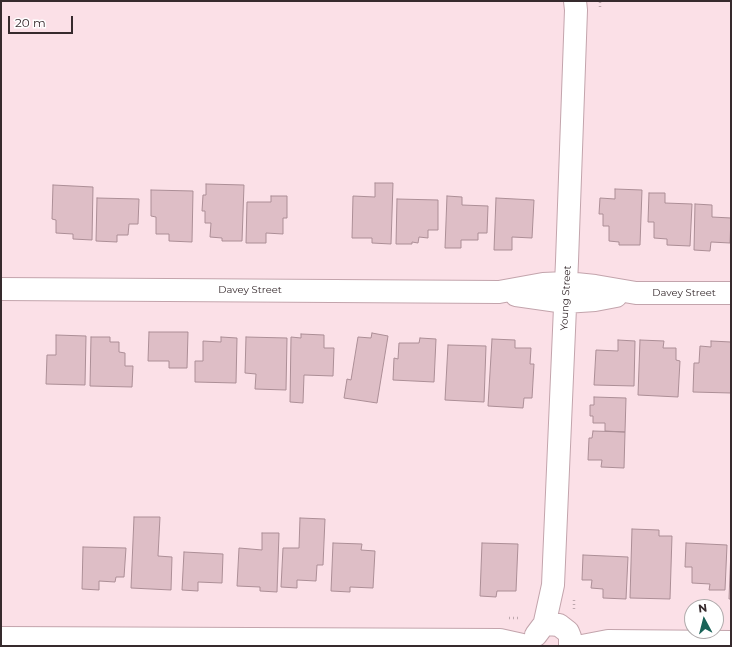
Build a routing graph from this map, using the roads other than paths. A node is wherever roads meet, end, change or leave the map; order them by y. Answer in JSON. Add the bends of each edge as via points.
{"nodes":[{"id":1,"x":576,"y":4,"type":"edge"},
{"id":2,"x":1,"y":289,"type":"edge"},
{"id":3,"x":566,"y":292,"type":"junction"},
{"id":4,"x":731,"y":294,"type":"edge"},
{"id":5,"x":550,"y":635,"type":"edge"},
{"id":6,"x":1,"y":638,"type":"edge"},
{"id":7,"x":731,"y":642,"type":"edge"},
{"id":8,"x":203,"y":643,"type":"edge"}],
"edges":[{"from":1,"to":3,"type":"street","name":"Young Street"},
{"from":2,"to":3,"type":"street","name":"Davey Street","via":[[499,292],[542,299]]},
{"from":3,"to":4,"type":"street","name":"Davey Street","via":[[595,300],[636,293]]},
{"from":3,"to":5,"type":"street","name":"Young Street","via":[[553,585],[557,606]]},
{"from":5,"to":7,"type":"street","via":[[608,641]]},
{"from":5,"to":8,"type":"street","via":[[500,640]]},
{"from":6,"to":8,"type":"street"}]}
